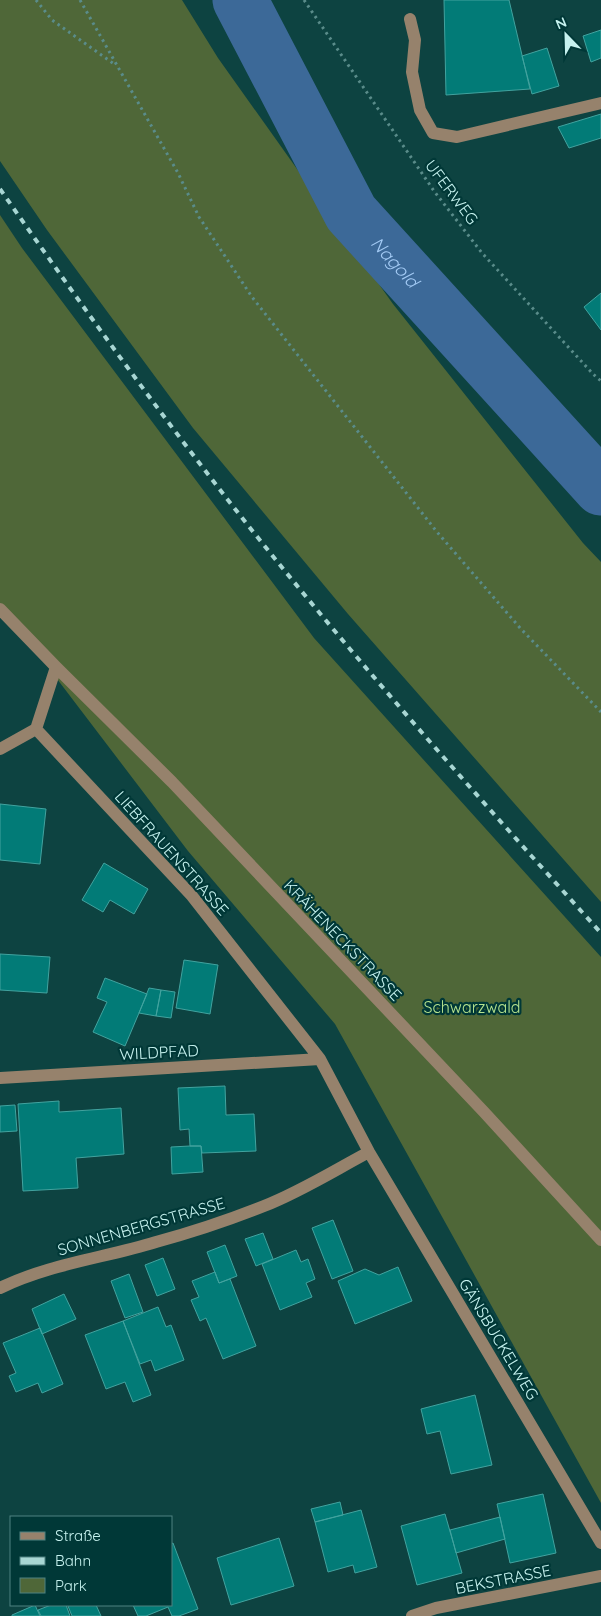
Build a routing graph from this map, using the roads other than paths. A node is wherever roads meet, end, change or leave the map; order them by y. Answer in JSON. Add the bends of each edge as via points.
{"nodes":[{"id":1,"x":410,"y":18,"type":"dead end"},
{"id":2,"x":601,"y":103,"type":"edge"},
{"id":3,"x":0,"y":609,"type":"edge"},
{"id":4,"x":56,"y":667,"type":"junction"},
{"id":5,"x":36,"y":728,"type":"junction"},
{"id":6,"x":0,"y":750,"type":"edge"},
{"id":7,"x":320,"y":1059,"type":"junction"},
{"id":8,"x":0,"y":1078,"type":"edge"},
{"id":9,"x":369,"y":1152,"type":"junction"},
{"id":10,"x":601,"y":1240,"type":"edge"},
{"id":11,"x":17,"y":1280,"type":"junction"},
{"id":12,"x":0,"y":1281,"type":"edge"},
{"id":13,"x":0,"y":1288,"type":"edge"},
{"id":14,"x":601,"y":1543,"type":"edge"},
{"id":15,"x":601,"y":1576,"type":"edge"},
{"id":16,"x":412,"y":1616,"type":"edge"}],
"edges":[{"from":1,"to":2,"type":"street","via":[[415,40],[412,72],[420,110],[433,133],[457,136]]},
{"from":3,"to":4,"type":"street"},
{"from":4,"to":5,"type":"street"},
{"from":4,"to":10,"type":"street","name":"KRÄHENECKSTRASSE","via":[[172,782]]},
{"from":5,"to":6,"type":"street"},
{"from":5,"to":7,"type":"street","name":"LIEBFRAUENSTRASSE","via":[[192,896]]},
{"from":7,"to":8,"type":"street","name":"WILDPFAD"},
{"from":7,"to":9,"type":"street","name":"LIEBFRAUENSTRASSE"},
{"from":9,"to":11,"type":"street","name":"SONNENBERGSTRASSE","via":[[266,1206],[154,1243]]},
{"from":9,"to":14,"type":"street","name":"GÄNSBUCKELWEG"},
{"from":11,"to":12,"type":"street"},
{"from":11,"to":13,"type":"street","name":"SONNENBERGSTRASSE"},
{"from":15,"to":16,"type":"street","name":"BEKSTRASSE","via":[[436,1608]]}]}
